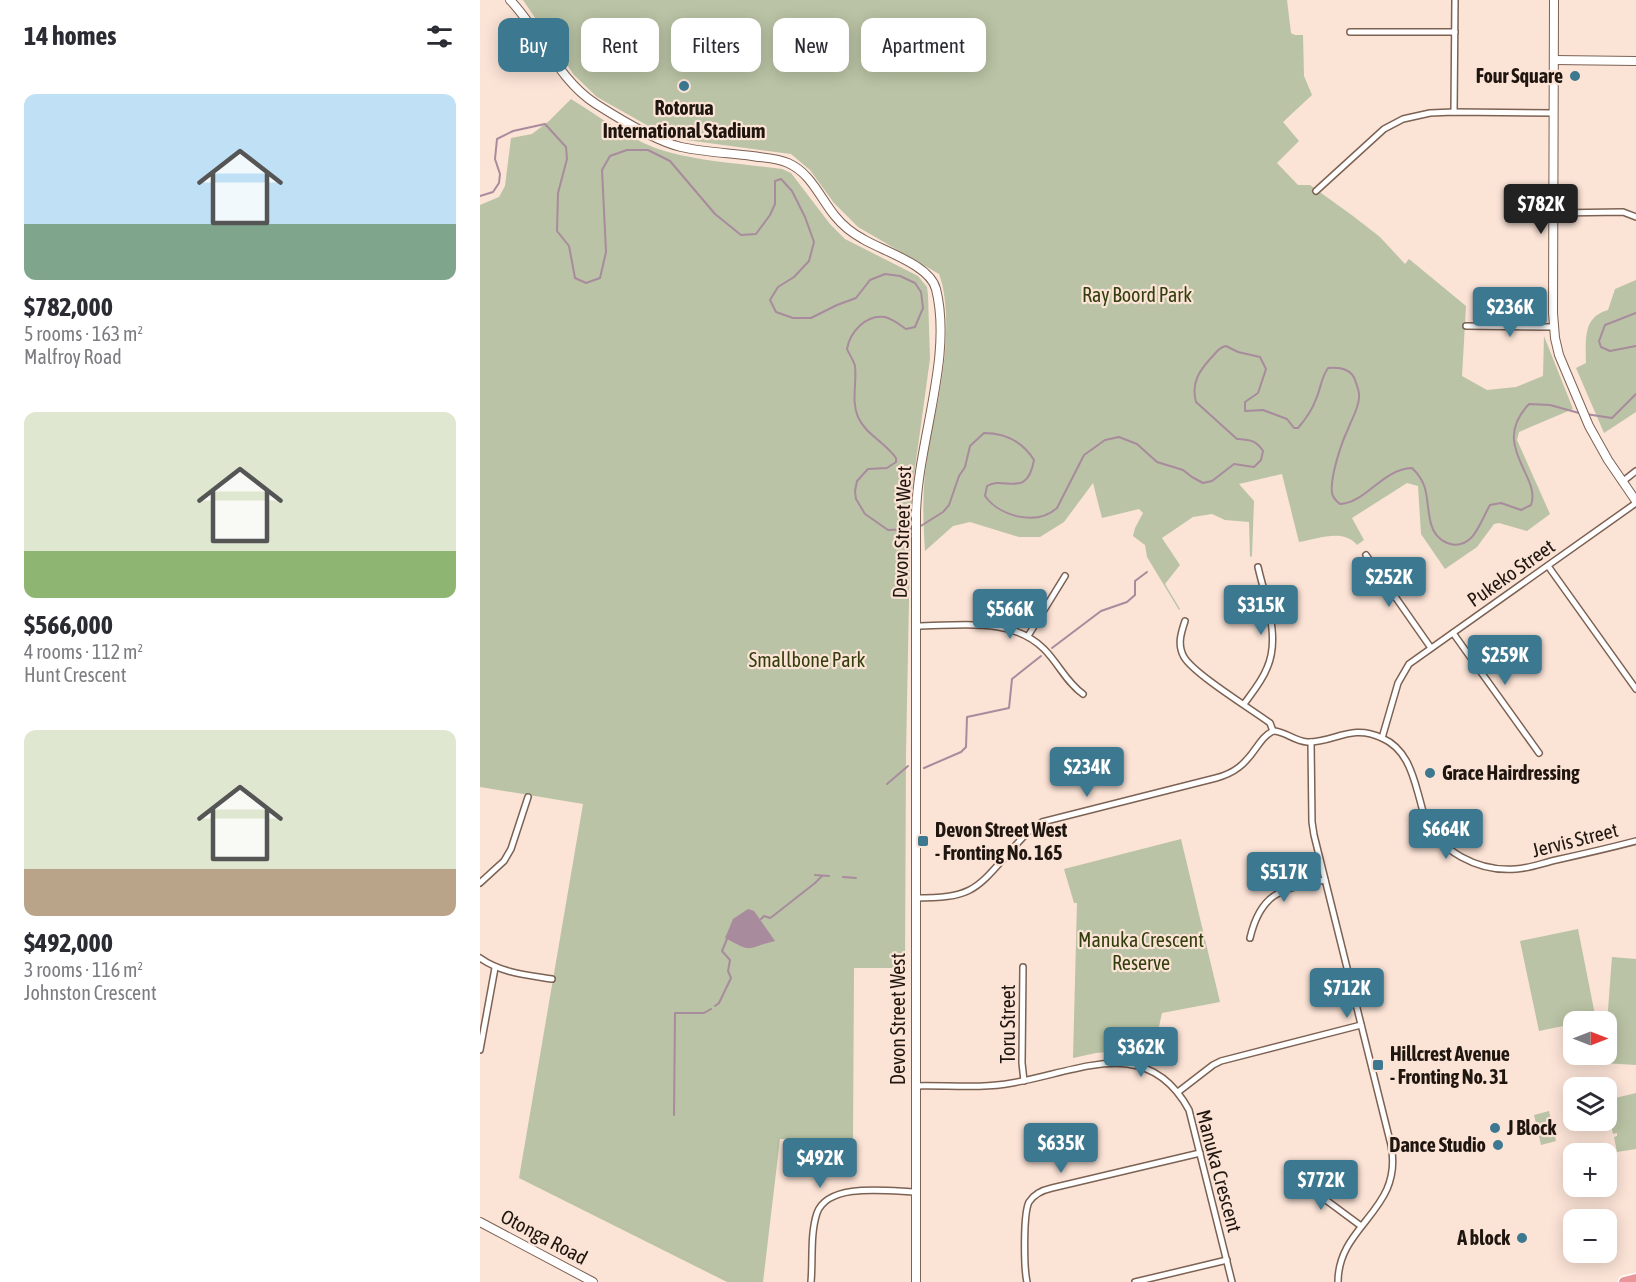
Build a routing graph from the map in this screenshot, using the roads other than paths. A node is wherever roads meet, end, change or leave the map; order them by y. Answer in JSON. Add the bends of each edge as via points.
{"nodes":[{"id":1,"x":510,"y":0,"type":"edge"},
{"id":2,"x":1455,"y":0,"type":"edge"},
{"id":3,"x":1554,"y":0,"type":"edge"},
{"id":4,"x":1350,"y":32,"type":"dead end"},
{"id":5,"x":1455,"y":32,"type":"junction"},
{"id":6,"x":1554,"y":60,"type":"junction"},
{"id":7,"x":1636,"y":61,"type":"edge"},
{"id":8,"x":1454,"y":112,"type":"junction"},
{"id":9,"x":1554,"y":113,"type":"junction"},
{"id":10,"x":1316,"y":191,"type":"dead end"},
{"id":11,"x":1554,"y":213,"type":"junction"},
{"id":12,"x":1636,"y":217,"type":"edge"},
{"id":13,"x":1466,"y":326,"type":"dead end"},
{"id":14,"x":1554,"y":327,"type":"junction"},
{"id":15,"x":1636,"y":471,"type":"edge"},
{"id":16,"x":1622,"y":482,"type":"junction"},
{"id":17,"x":1636,"y":502,"type":"edge"},
{"id":18,"x":1366,"y":555,"type":"dead end"},
{"id":19,"x":1548,"y":566,"type":"junction"},
{"id":20,"x":1258,"y":567,"type":"dead end"},
{"id":21,"x":1065,"y":576,"type":"dead end"},
{"id":22,"x":1185,"y":621,"type":"dead end"},
{"id":23,"x":916,"y":626,"type":"junction"},
{"id":24,"x":1453,"y":633,"type":"junction"},
{"id":25,"x":1028,"y":636,"type":"junction"},
{"id":26,"x":1431,"y":648,"type":"junction"},
{"id":27,"x":1636,"y":689,"type":"edge"},
{"id":28,"x":1083,"y":694,"type":"dead end"},
{"id":29,"x":1244,"y":704,"type":"junction"},
{"id":30,"x":1273,"y":731,"type":"junction"},
{"id":31,"x":1382,"y":738,"type":"junction"},
{"id":32,"x":1311,"y":742,"type":"junction"},
{"id":33,"x":1539,"y":753,"type":"dead end"},
{"id":34,"x":528,"y":796,"type":"dead end"},
{"id":35,"x":1636,"y":841,"type":"edge"},
{"id":36,"x":1325,"y":880,"type":"junction"},
{"id":37,"x":480,"y":883,"type":"edge"},
{"id":38,"x":915,"y":898,"type":"junction"},
{"id":39,"x":1250,"y":938,"type":"dead end"},
{"id":40,"x":480,"y":958,"type":"edge"},
{"id":41,"x":1023,"y":967,"type":"dead end"},
{"id":42,"x":495,"y":968,"type":"junction"},
{"id":43,"x":552,"y":980,"type":"dead end"},
{"id":44,"x":1361,"y":1025,"type":"junction"},
{"id":45,"x":480,"y":1050,"type":"edge"},
{"id":46,"x":1024,"y":1081,"type":"junction"},
{"id":47,"x":915,"y":1086,"type":"junction"},
{"id":48,"x":1178,"y":1092,"type":"junction"},
{"id":49,"x":1200,"y":1153,"type":"junction"},
{"id":50,"x":1303,"y":1178,"type":"dead end"},
{"id":51,"x":915,"y":1192,"type":"junction"},
{"id":52,"x":480,"y":1222,"type":"edge"},
{"id":53,"x":1361,"y":1226,"type":"junction"},
{"id":54,"x":1227,"y":1260,"type":"junction"},
{"id":55,"x":1636,"y":1279,"type":"edge"},
{"id":56,"x":593,"y":1282,"type":"edge"},
{"id":57,"x":811,"y":1282,"type":"edge"},
{"id":58,"x":916,"y":1282,"type":"edge"},
{"id":59,"x":1027,"y":1282,"type":"edge"},
{"id":60,"x":1135,"y":1282,"type":"edge"},
{"id":61,"x":1232,"y":1282,"type":"edge"},
{"id":62,"x":1338,"y":1282,"type":"edge"},
{"id":63,"x":1623,"y":1282,"type":"edge"}],
"edges":[{"from":1,"to":23,"type":"main road","name":"Devon Street West","via":[[569,81],[596,104],[674,145],[791,164],[808,178],[846,228],[932,279],[938,298],[939,357],[916,513]]},
{"from":2,"to":5,"type":"street"},
{"from":3,"to":6,"type":"main road"},
{"from":4,"to":5,"type":"street"},
{"from":5,"to":8,"type":"street"},
{"from":6,"to":7,"type":"main road"},
{"from":6,"to":9,"type":"main road"},
{"from":8,"to":9,"type":"street"},
{"from":8,"to":10,"type":"street","via":[[1416,115],[1384,129]]},
{"from":9,"to":11,"type":"main road"},
{"from":11,"to":12,"type":"street","via":[[1623,212]]},
{"from":11,"to":14,"type":"main road"},
{"from":13,"to":14,"type":"street"},
{"from":14,"to":16,"type":"main road","via":[[1559,355],[1589,426]]},
{"from":15,"to":16,"type":"street"},
{"from":16,"to":17,"type":"main road"},
{"from":17,"to":19,"type":"street","name":"Pukeko Street"},
{"from":18,"to":26,"type":"street"},
{"from":19,"to":24,"type":"street","name":"Pukeko Street"},
{"from":19,"to":27,"type":"street"},
{"from":20,"to":29,"type":"street","via":[[1272,628],[1272,653],[1264,676]]},
{"from":21,"to":25,"type":"street"},
{"from":22,"to":29,"type":"street","via":[[1180,642],[1184,658]]},
{"from":23,"to":25,"type":"street","via":[[1007,627]]},
{"from":23,"to":38,"type":"main road","name":"Devon Street West"},
{"from":24,"to":26,"type":"street","name":"Pukeko Street"},
{"from":24,"to":33,"type":"street"},
{"from":25,"to":28,"type":"street","via":[[1046,651],[1072,687]]},
{"from":26,"to":31,"type":"street","name":"Pukeko Street","via":[[1403,672]]},
{"from":29,"to":30,"type":"street","via":[[1270,723]]},
{"from":30,"to":32,"type":"street"},
{"from":30,"to":38,"type":"street","via":[[1234,771],[1042,822],[972,890],[951,897]]},
{"from":31,"to":32,"type":"street","via":[[1353,732]]},
{"from":31,"to":35,"type":"street","name":"Jervis Street","via":[[1396,747],[1411,769],[1424,816],[1436,836],[1456,854],[1479,866],[1519,869]]},
{"from":32,"to":36,"type":"street","via":[[1312,822]]},
{"from":34,"to":37,"type":"street","via":[[508,855]]},
{"from":36,"to":39,"type":"street","via":[[1285,890],[1268,900],[1256,917]]},
{"from":36,"to":44,"type":"street"},
{"from":38,"to":47,"type":"main road","name":"Devon Street West"},
{"from":40,"to":42,"type":"street"},
{"from":41,"to":46,"type":"street","name":"Toru Street"},
{"from":42,"to":43,"type":"street"},
{"from":42,"to":45,"type":"street"},
{"from":44,"to":48,"type":"street","via":[[1221,1061]]},
{"from":44,"to":53,"type":"street","via":[[1394,1166],[1383,1198]]},
{"from":46,"to":47,"type":"street","name":"Manuka Crescent"},
{"from":46,"to":48,"type":"street","name":"Manuka Crescent","via":[[1116,1062],[1154,1072]]},
{"from":47,"to":51,"type":"main road","name":"Devon Street West"},
{"from":48,"to":49,"type":"street","name":"Manuka Crescent","via":[[1193,1121]]},
{"from":49,"to":54,"type":"street","name":"Manuka Crescent"},
{"from":49,"to":59,"type":"street","via":[[1036,1195],[1026,1215]]},
{"from":50,"to":53,"type":"street","via":[[1307,1186]]},
{"from":51,"to":57,"type":"street","via":[[847,1191],[828,1198],[820,1206],[814,1225]]},
{"from":51,"to":58,"type":"main road","name":"Devon Street West"},
{"from":52,"to":56,"type":"main road","name":"Otonga Road"},
{"from":53,"to":62,"type":"street","via":[[1340,1262]]},
{"from":54,"to":60,"type":"street"},
{"from":54,"to":61,"type":"street","name":"Manuka Crescent"},
{"from":55,"to":63,"type":"highway"}]}
